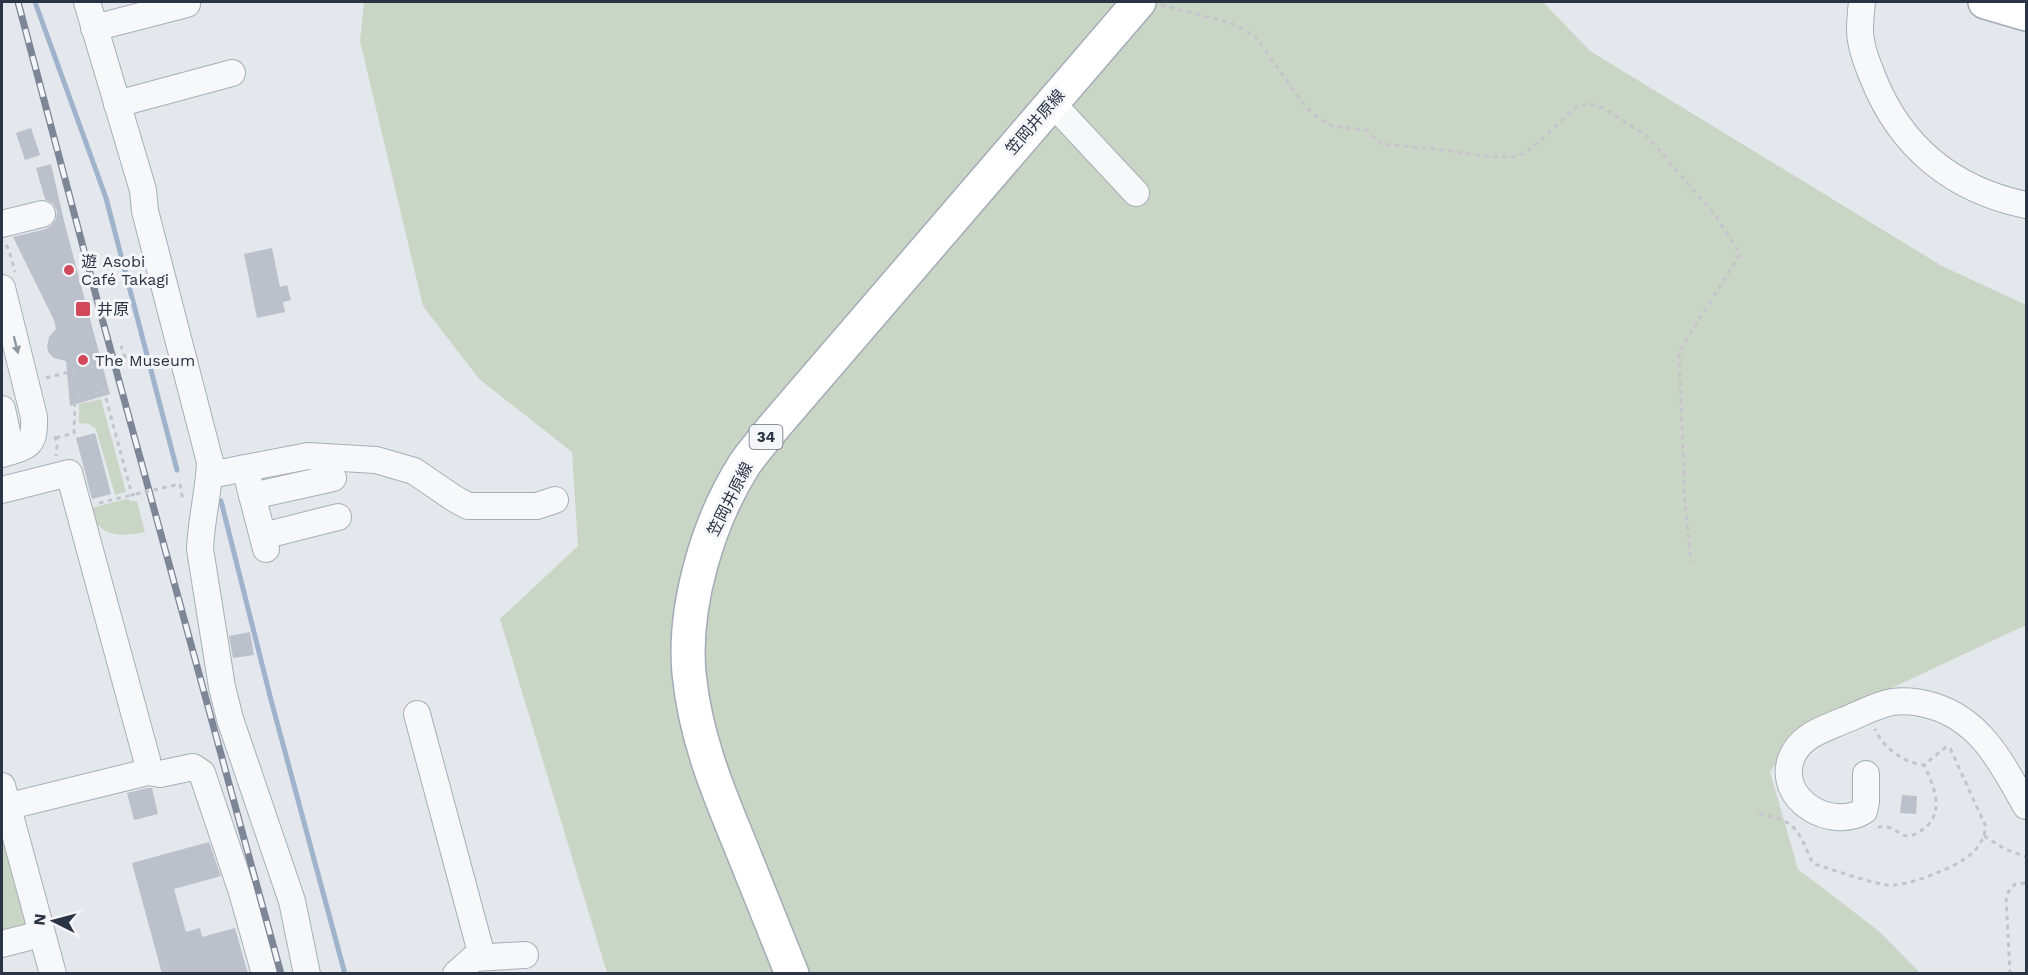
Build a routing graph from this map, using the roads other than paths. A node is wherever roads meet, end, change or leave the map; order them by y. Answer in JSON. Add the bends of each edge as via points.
{"nodes":[{"id":1,"x":87,"y":2,"type":"edge"},
{"id":2,"x":1146,"y":2,"type":"edge"},
{"id":3,"x":1862,"y":2,"type":"edge"},
{"id":4,"x":1985,"y":2,"type":"edge"},
{"id":5,"x":187,"y":4,"type":"dead end"},
{"id":6,"x":2026,"y":14,"type":"edge"},
{"id":7,"x":94,"y":28,"type":"junction"},
{"id":8,"x":232,"y":73,"type":"dead end"},
{"id":9,"x":1052,"y":102,"type":"junction"},
{"id":10,"x":117,"y":104,"type":"junction"},
{"id":11,"x":1136,"y":193,"type":"dead end"},
{"id":12,"x":2026,"y":205,"type":"edge"},
{"id":13,"x":42,"y":214,"type":"dead end"},
{"id":14,"x":2,"y":224,"type":"edge"},
{"id":15,"x":2,"y":294,"type":"edge"},
{"id":16,"x":36,"y":387,"type":"junction"},
{"id":17,"x":2,"y":401,"type":"edge"},
{"id":18,"x":2,"y":409,"type":"edge"},
{"id":19,"x":6,"y":452,"type":"edge"},
{"id":20,"x":245,"y":468,"type":"junction"},
{"id":21,"x":210,"y":475,"type":"junction"},
{"id":22,"x":333,"y":477,"type":"dead end"},
{"id":23,"x":2,"y":490,"type":"edge"},
{"id":24,"x":252,"y":496,"type":"junction"},
{"id":25,"x":555,"y":500,"type":"dead end"},
{"id":26,"x":338,"y":517,"type":"dead end"},
{"id":27,"x":417,"y":714,"type":"dead end"},
{"id":28,"x":148,"y":772,"type":"junction"},
{"id":29,"x":1866,"y":774,"type":"dead end"},
{"id":30,"x":3,"y":800,"type":"edge"},
{"id":31,"x":2026,"y":806,"type":"edge"},
{"id":32,"x":41,"y":934,"type":"junction"},
{"id":33,"x":2,"y":944,"type":"edge"},
{"id":34,"x":525,"y":955,"type":"dead end"},
{"id":35,"x":482,"y":956,"type":"junction"},
{"id":36,"x":53,"y":974,"type":"edge"},
{"id":37,"x":264,"y":974,"type":"edge"},
{"id":38,"x":307,"y":974,"type":"edge"},
{"id":39,"x":456,"y":974,"type":"edge"},
{"id":40,"x":792,"y":974,"type":"edge"}],
"edges":[{"from":1,"to":7,"type":"street"},
{"from":2,"to":9,"type":"main road","name":"笠岡井原線","number":"34"},
{"from":3,"to":12,"type":"street","via":[[1860,30],[1866,60],[1892,117],[1939,168],[1970,187]]},
{"from":4,"to":6,"type":"main road"},
{"from":5,"to":7,"type":"street"},
{"from":7,"to":10,"type":"street"},
{"from":8,"to":10,"type":"street"},
{"from":9,"to":11,"type":"street"},
{"from":9,"to":40,"type":"main road","name":"笠岡井原線","number":"34","via":[[744,465],[702,556],[689,632],[689,672],[696,718],[710,770]]},
{"from":10,"to":21,"type":"street","via":[[143,190]]},
{"from":13,"to":14,"type":"street"},
{"from":15,"to":16,"type":"street","one_way":true},
{"from":16,"to":17,"type":"street"},
{"from":16,"to":19,"type":"street","via":[[35,434],[23,448]]},
{"from":18,"to":19,"type":"street"},
{"from":20,"to":21,"type":"street"},
{"from":20,"to":24,"type":"street"},
{"from":20,"to":25,"type":"street","via":[[308,456],[376,460],[414,471],[468,506],[537,506]]},
{"from":21,"to":38,"type":"street","via":[[200,549],[222,687],[292,901]]},
{"from":22,"to":24,"type":"street"},
{"from":23,"to":28,"type":"street","via":[[69,473]]},
{"from":24,"to":26,"type":"street","via":[[264,542]]},
{"from":27,"to":35,"type":"street"},
{"from":28,"to":30,"type":"street"},
{"from":28,"to":37,"type":"street","via":[[160,774],[193,767],[202,773],[242,892]]},
{"from":29,"to":31,"type":"street","via":[[1864,811],[1834,817],[1817,814],[1804,804],[1793,790],[1789,773],[1800,743],[1813,733],[1893,702],[1911,702],[1946,710],[1979,733]]},
{"from":30,"to":32,"type":"street"},
{"from":32,"to":33,"type":"street"},
{"from":32,"to":36,"type":"street"},
{"from":34,"to":35,"type":"street"},
{"from":35,"to":39,"type":"street"}]}
